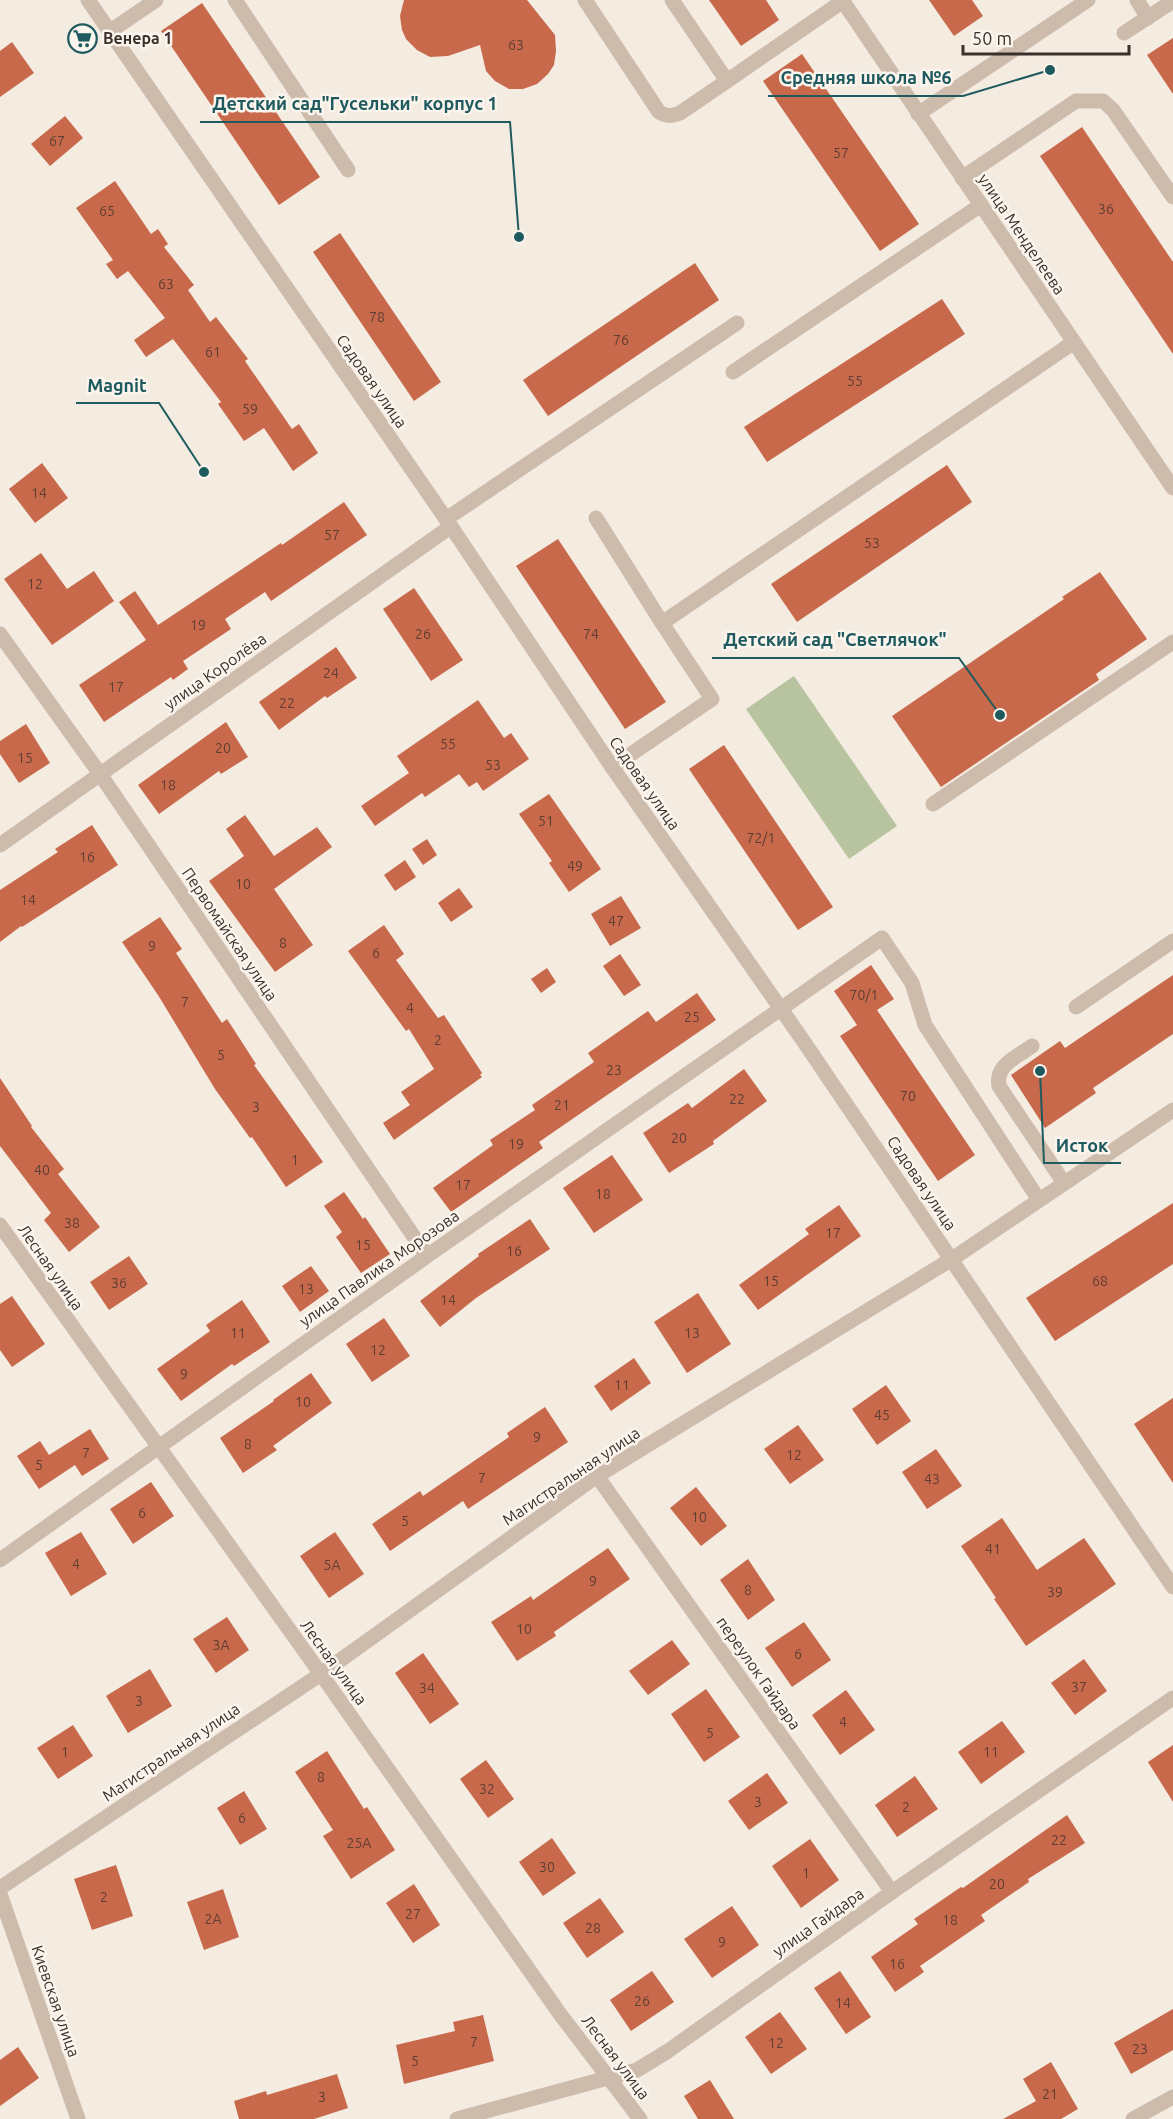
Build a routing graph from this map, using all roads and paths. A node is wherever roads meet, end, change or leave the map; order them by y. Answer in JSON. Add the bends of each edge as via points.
{"nodes":[{"id":1,"x":87,"y":0,"type":"edge"},
{"id":2,"x":156,"y":0,"type":"edge"},
{"id":3,"x":235,"y":0,"type":"edge"},
{"id":4,"x":585,"y":0,"type":"edge"},
{"id":5,"x":672,"y":0,"type":"edge"},
{"id":6,"x":1089,"y":0,"type":"edge"},
{"id":7,"x":1137,"y":0,"type":"edge"},
{"id":8,"x":842,"y":1,"type":"edge"},
{"id":9,"x":1173,"y":1,"type":"edge"},
{"id":10,"x":1148,"y":18,"type":"junction"},
{"id":11,"x":110,"y":32,"type":"junction"},
{"id":12,"x":1124,"y":33,"type":"dead end"},
{"id":13,"x":727,"y":81,"type":"junction"},
{"id":14,"x":918,"y":114,"type":"junction"},
{"id":15,"x":348,"y":170,"type":"dead end"},
{"id":16,"x":962,"y":178,"type":"junction"},
{"id":17,"x":1173,"y":197,"type":"edge"},
{"id":18,"x":981,"y":205,"type":"junction"},
{"id":19,"x":737,"y":323,"type":"dead end"},
{"id":20,"x":1074,"y":342,"type":"junction"},
{"id":21,"x":733,"y":372,"type":"dead end"},
{"id":22,"x":1173,"y":488,"type":"edge"},
{"id":23,"x":596,"y":518,"type":"dead end"},
{"id":24,"x":448,"y":523,"type":"junction"},
{"id":25,"x":662,"y":623,"type":"junction"},
{"id":26,"x":0,"y":634,"type":"edge"},
{"id":27,"x":1173,"y":642,"type":"edge"},
{"id":28,"x":612,"y":767,"type":"junction"},
{"id":29,"x":100,"y":774,"type":"junction"},
{"id":30,"x":933,"y":804,"type":"dead end"},
{"id":31,"x":0,"y":845,"type":"edge"},
{"id":32,"x":1173,"y":941,"type":"edge"},
{"id":33,"x":1076,"y":1007,"type":"dead end"},
{"id":34,"x":781,"y":1008,"type":"junction"},
{"id":35,"x":1032,"y":1046,"type":"dead end"},
{"id":36,"x":1173,"y":1110,"type":"edge"},
{"id":37,"x":1064,"y":1183,"type":"junction"},
{"id":38,"x":1039,"y":1200,"type":"junction"},
{"id":39,"x":0,"y":1226,"type":"edge"},
{"id":40,"x":427,"y":1256,"type":"junction"},
{"id":41,"x":952,"y":1259,"type":"junction"},
{"id":42,"x":158,"y":1448,"type":"junction"},
{"id":43,"x":597,"y":1476,"type":"junction"},
{"id":44,"x":0,"y":1560,"type":"edge"},
{"id":45,"x":1173,"y":1587,"type":"edge"},
{"id":46,"x":321,"y":1674,"type":"junction"},
{"id":47,"x":1173,"y":1698,"type":"edge"},
{"id":48,"x":0,"y":1888,"type":"edge"},
{"id":49,"x":892,"y":1892,"type":"junction"},
{"id":50,"x":0,"y":1894,"type":"edge"},
{"id":51,"x":609,"y":2078,"type":"junction"},
{"id":52,"x":1173,"y":2097,"type":"edge"},
{"id":53,"x":78,"y":2119,"type":"edge"},
{"id":54,"x":457,"y":2119,"type":"edge"},
{"id":55,"x":640,"y":2119,"type":"edge"},
{"id":56,"x":1133,"y":2119,"type":"edge"}],
"edges":[{"from":1,"to":11,"type":"street","name":"Садовая улица"},
{"from":2,"to":11,"type":"street"},
{"from":3,"to":15,"type":"street"},
{"from":4,"to":13,"type":"street","via":[[665,116],[680,113]]},
{"from":5,"to":13,"type":"street"},
{"from":6,"to":14,"type":"street"},
{"from":7,"to":10,"type":"street"},
{"from":8,"to":13,"type":"street"},
{"from":8,"to":14,"type":"street","name":"улица Менделеева"},
{"from":9,"to":10,"type":"street"},
{"from":10,"to":12,"type":"street"},
{"from":11,"to":24,"type":"street","name":"Садовая улица"},
{"from":14,"to":16,"type":"street","name":"улица Менделеева"},
{"from":16,"to":17,"type":"street","via":[[1076,102],[1103,100]]},
{"from":16,"to":18,"type":"street","name":"улица Менделеева"},
{"from":18,"to":20,"type":"street","name":"улица Менделеева"},
{"from":18,"to":21,"type":"street"},
{"from":19,"to":24,"type":"street","name":"улица Королёва"},
{"from":20,"to":22,"type":"street","name":"улица Менделеева"},
{"from":20,"to":25,"type":"street"},
{"from":23,"to":25,"type":"street"},
{"from":24,"to":28,"type":"street","name":"Садовая улица"},
{"from":24,"to":29,"type":"street","name":"улица Королёва"},
{"from":25,"to":28,"type":"street","via":[[712,699]]},
{"from":26,"to":29,"type":"street","name":"Первомайская улица"},
{"from":27,"to":30,"type":"street"},
{"from":28,"to":34,"type":"street","name":"Садовая улица"},
{"from":29,"to":31,"type":"street","name":"улица Королёва"},
{"from":29,"to":40,"type":"street","name":"Первомайская улица"},
{"from":32,"to":33,"type":"street"},
{"from":34,"to":38,"type":"street","name":"улица Павлика Морозова","via":[[882,938],[912,983],[925,1025]]},
{"from":34,"to":40,"type":"street","name":"улица Павлика Морозова"},
{"from":34,"to":41,"type":"street","name":"Садовая улица"},
{"from":35,"to":37,"type":"street","via":[[1001,1068],[999,1086]]},
{"from":36,"to":37,"type":"street","name":"Магистральная улица"},
{"from":37,"to":38,"type":"street","name":"Магистральная улица"},
{"from":38,"to":41,"type":"street","name":"Магистральная улица"},
{"from":39,"to":42,"type":"street","name":"Лесная улица"},
{"from":40,"to":42,"type":"street","name":"улица Павлика Морозова"},
{"from":41,"to":43,"type":"street","name":"Магистральная улица"},
{"from":41,"to":45,"type":"street","name":"Садовая улица"},
{"from":42,"to":44,"type":"street","name":"улица Павлика Морозова"},
{"from":42,"to":46,"type":"street","name":"Лесная улица"},
{"from":43,"to":46,"type":"street","name":"Магистральная улица"},
{"from":43,"to":49,"type":"street","name":"переулок Гайдара"},
{"from":46,"to":48,"type":"street","name":"Магистральная улица"},
{"from":46,"to":51,"type":"street","name":"Лесная улица"},
{"from":47,"to":49,"type":"street","name":"улица Гайдара"},
{"from":49,"to":51,"type":"street","name":"улица Гайдара","via":[[668,2051],[637,2070]]},
{"from":50,"to":53,"type":"street","name":"Киевская улица"},
{"from":51,"to":54,"type":"street","name":"улица Гайдара"},
{"from":51,"to":55,"type":"street","name":"Лесная улица"},
{"from":52,"to":56,"type":"street"}]}
